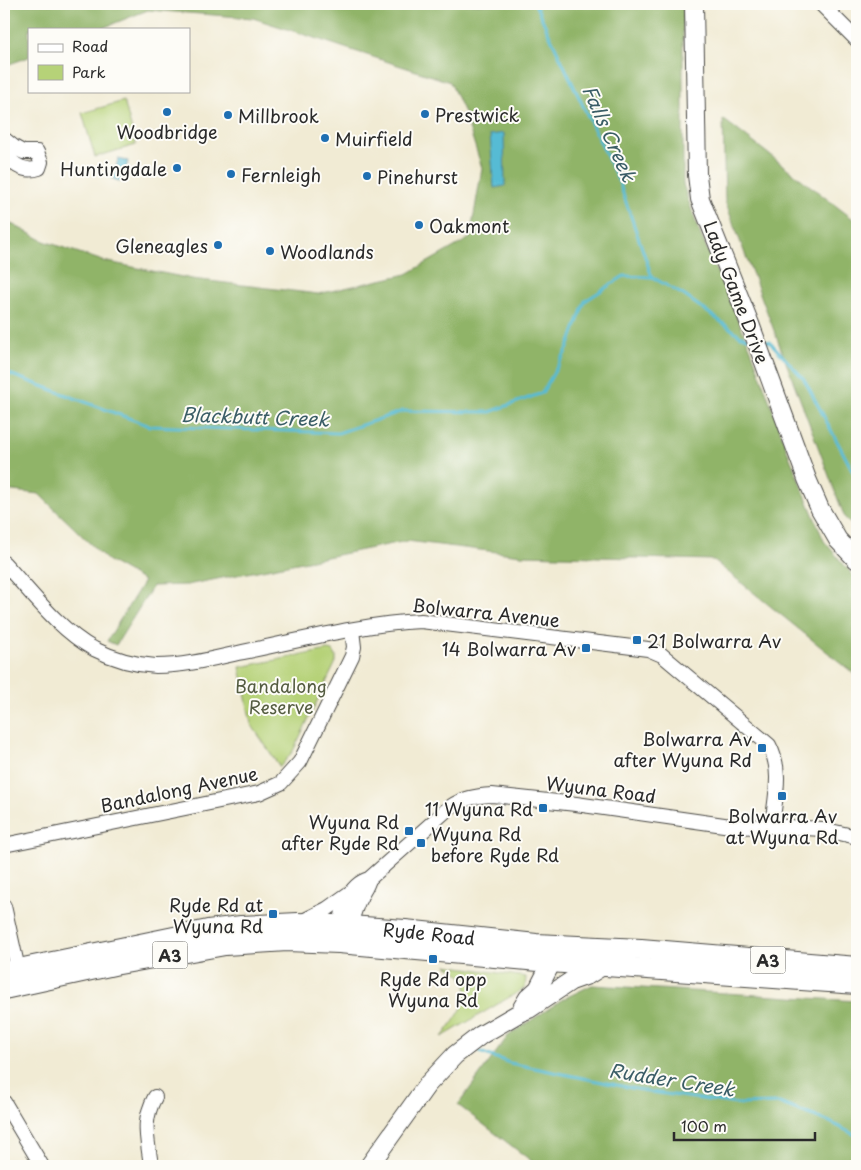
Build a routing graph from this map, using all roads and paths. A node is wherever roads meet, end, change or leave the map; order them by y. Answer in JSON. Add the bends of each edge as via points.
{"nodes":[{"id":1,"x":694,"y":4,"type":"edge"},
{"id":2,"x":821,"y":4,"type":"edge"},
{"id":3,"x":857,"y":40,"type":"edge"},
{"id":4,"x":4,"y":139,"type":"edge"},
{"id":5,"x":4,"y":153,"type":"edge"},
{"id":6,"x":857,"y":560,"type":"edge"},
{"id":7,"x":4,"y":563,"type":"edge"},
{"id":8,"x":352,"y":630,"type":"junction"},
{"id":9,"x":772,"y":826,"type":"junction"},
{"id":10,"x":857,"y":837,"type":"edge"},
{"id":11,"x":4,"y":845,"type":"edge"},
{"id":12,"x":368,"y":879,"type":"junction"},
{"id":13,"x":351,"y":892,"type":"junction"},
{"id":14,"x":4,"y":906,"type":"edge"},
{"id":15,"x":298,"y":923,"type":"junction"},
{"id":16,"x":343,"y":932,"type":"junction"},
{"id":17,"x":557,"y":956,"type":"junction"},
{"id":18,"x":604,"y":965,"type":"junction"},
{"id":19,"x":857,"y":968,"type":"edge"},
{"id":20,"x":11,"y":970,"type":"edge"},
{"id":21,"x":857,"y":984,"type":"edge"},
{"id":22,"x":4,"y":989,"type":"edge"},
{"id":23,"x":542,"y":1000,"type":"junction"},
{"id":24,"x":519,"y":1013,"type":"junction"},
{"id":25,"x":155,"y":1097,"type":"dead end"},
{"id":26,"x":4,"y":1102,"type":"edge"},
{"id":27,"x":42,"y":1166,"type":"edge"},
{"id":28,"x":151,"y":1166,"type":"edge"},
{"id":29,"x":369,"y":1166,"type":"edge"}],
"edges":[{"from":1,"to":6,"type":"main road","name":"Lady Game Drive","via":[[700,199],[820,509],[838,540]]},
{"from":2,"to":3,"type":"street"},
{"from":4,"to":5,"type":"street","via":[[23,152],[37,152],[41,162],[39,168],[23,169]]},
{"from":7,"to":8,"type":"street","name":"Bolwarra Avenue","via":[[77,637],[94,649],[134,663],[155,666],[190,663]]},
{"from":8,"to":9,"type":"street","name":"Bolwarra Avenue","via":[[421,621],[648,649],[662,655],[769,745],[778,774]]},
{"from":8,"to":11,"type":"street","name":"Bandalong Avenue","via":[[352,656],[300,762],[280,783],[259,793]]},
{"from":9,"to":10,"type":"street","name":"Wyuna Road","via":[[822,829]]},
{"from":9,"to":12,"type":"street","name":"Wyuna Road","via":[[738,827],[576,804],[480,795],[450,807]]},
{"from":12,"to":13,"type":"street","name":"Wyuna Road","via":[[361,881]]},
{"from":12,"to":16,"type":"street","name":"Wyuna Road"},
{"from":13,"to":15,"type":"street","name":"Wyuna Road","via":[[327,909]]},
{"from":13,"to":16,"type":"street","via":[[341,918]]},
{"from":14,"to":20,"type":"street"},
{"from":15,"to":16,"type":"highway","name":"Ryde Road","number":"A3"},
{"from":15,"to":20,"type":"highway","name":"Ryde Road","number":"A3","via":[[208,930]]},
{"from":16,"to":17,"type":"highway","name":"Ryde Road","number":"A3","via":[[405,930]]},
{"from":16,"to":22,"type":"highway","name":"Ryde Road","number":"A3","via":[[287,941],[225,945]]},
{"from":17,"to":18,"type":"highway","name":"Ryde Road","number":"A3"},
{"from":17,"to":19,"type":"highway","name":"Ryde Road","number":"A3","via":[[641,949]]},
{"from":17,"to":23,"type":"main road","via":[[554,978]]},
{"from":17,"to":24,"type":"main road"},
{"from":18,"to":21,"type":"highway","name":"Ryde Road","number":"A3"},
{"from":18,"to":23,"type":"main road"},
{"from":23,"to":24,"type":"main road"},
{"from":24,"to":29,"type":"main road","via":[[455,1055],[427,1085]]},
{"from":25,"to":28,"type":"street","via":[[145,1122]]},
{"from":26,"to":27,"type":"street"}]}
